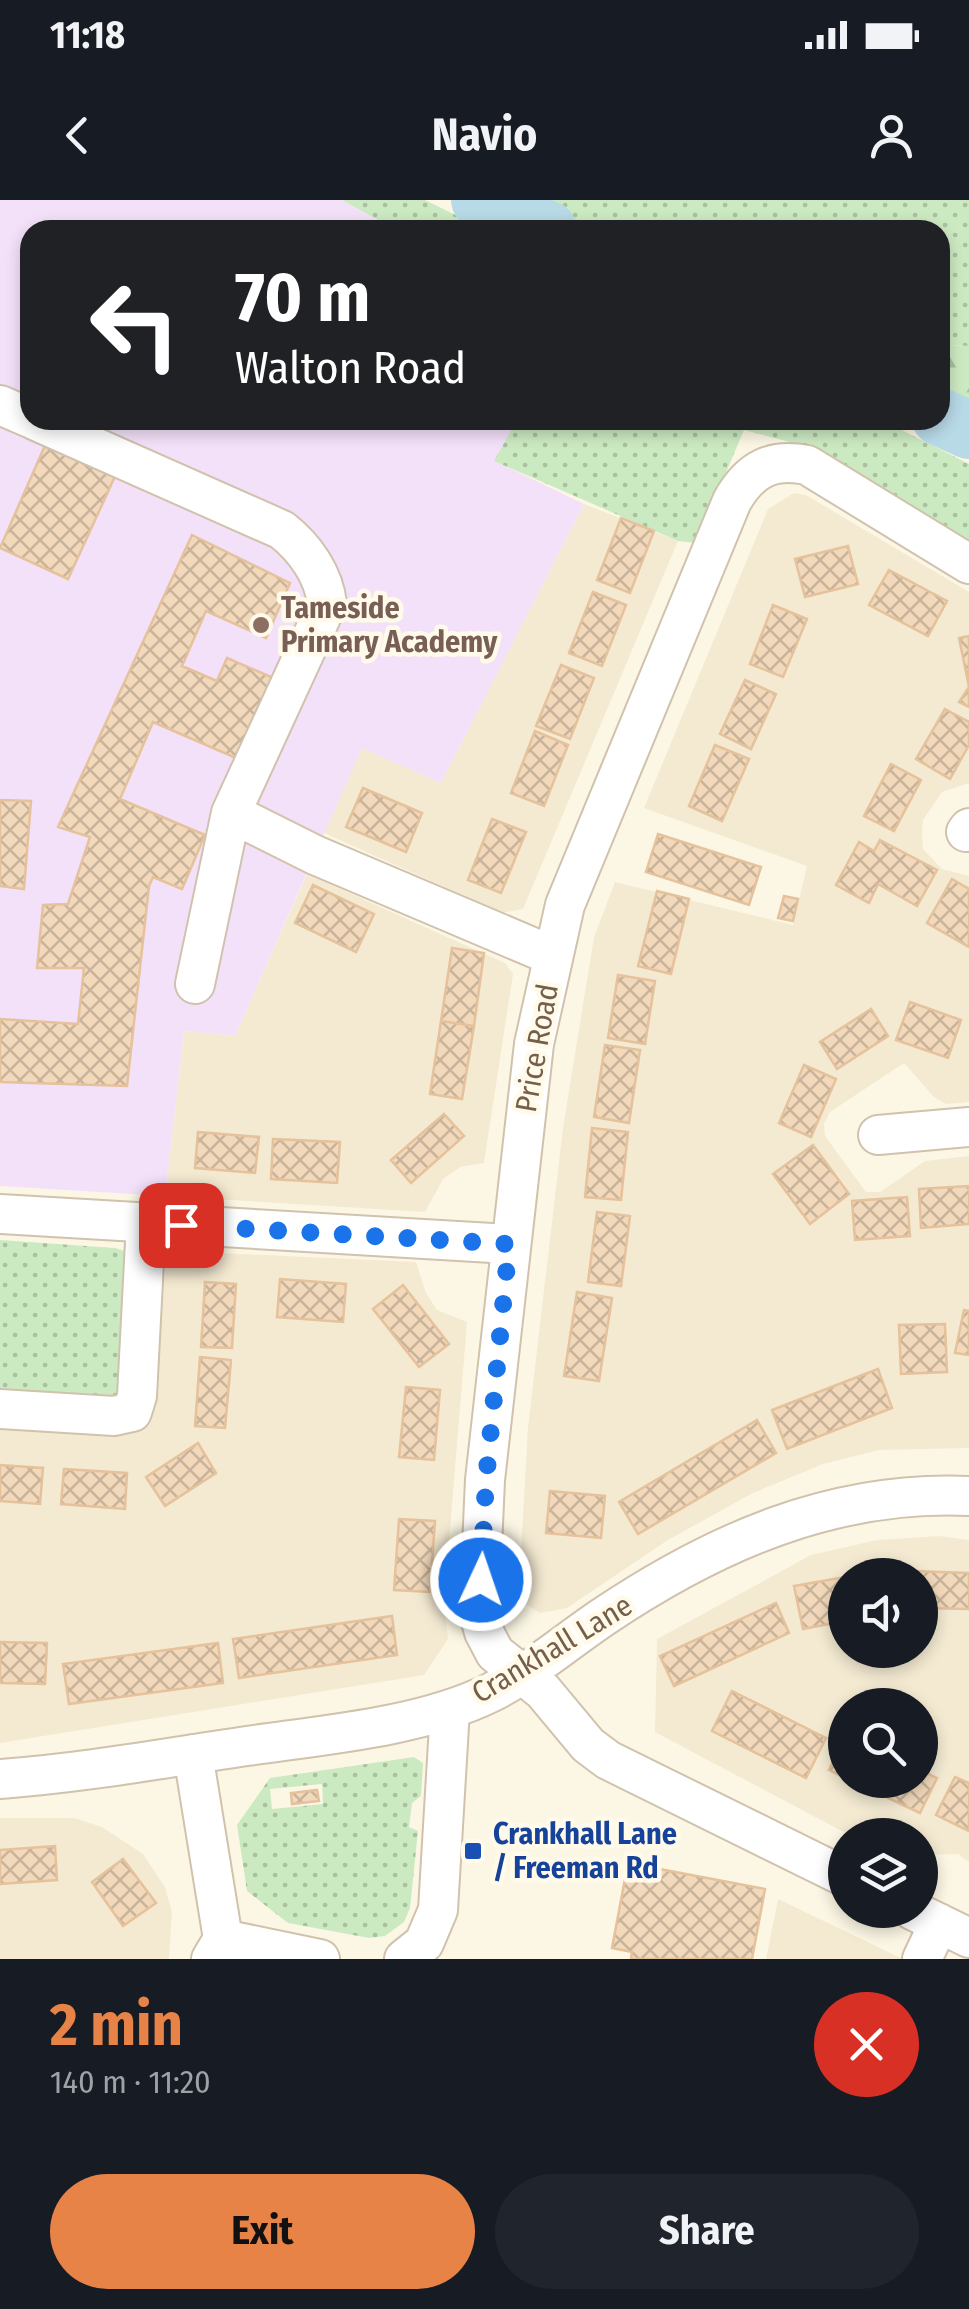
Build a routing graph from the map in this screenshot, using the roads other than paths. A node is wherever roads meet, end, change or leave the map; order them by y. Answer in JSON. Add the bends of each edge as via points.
{"nodes":[{"id":1,"x":57,"y":430,"type":"edge"},
{"id":2,"x":969,"y":564,"type":"edge"},
{"id":3,"x":232,"y":813,"type":"junction"},
{"id":4,"x":553,"y":956,"type":"junction"},
{"id":5,"x":195,"y":984,"type":"dead end"},
{"id":6,"x":969,"y":1127,"type":"edge"},
{"id":7,"x":878,"y":1134,"type":"dead end"},
{"id":8,"x":0,"y":1214,"type":"edge"},
{"id":9,"x":146,"y":1223,"type":"junction"},
{"id":10,"x":509,"y":1244,"type":"junction"},
{"id":11,"x":0,"y":1410,"type":"edge"},
{"id":12,"x":969,"y":1496,"type":"edge"},
{"id":13,"x":522,"y":1673,"type":"junction"},
{"id":14,"x":450,"y":1709,"type":"junction"},
{"id":15,"x":193,"y":1754,"type":"junction"},
{"id":16,"x":0,"y":1779,"type":"edge"},
{"id":17,"x":828,"y":1869,"type":"edge"},
{"id":18,"x":940,"y":1924,"type":"edge"},
{"id":19,"x":217,"y":1949,"type":"edge"},
{"id":20,"x":320,"y":1959,"type":"edge"},
{"id":21,"x":404,"y":1959,"type":"edge"},
{"id":22,"x":922,"y":1959,"type":"edge"}],
"edges":[{"from":1,"to":3,"type":"street","via":[[282,530],[301,545],[326,590],[327,604]]},
{"from":2,"to":4,"type":"street","name":"Price Road","via":[[807,465],[777,462],[750,476],[732,501],[565,905]]},
{"from":3,"to":4,"type":"street"},
{"from":3,"to":5,"type":"street"},
{"from":4,"to":10,"type":"street","name":"Price Road","via":[[534,1044]]},
{"from":6,"to":7,"type":"street"},
{"from":8,"to":9,"type":"street"},
{"from":9,"to":10,"type":"street"},
{"from":9,"to":11,"type":"street","via":[[132,1412]]},
{"from":10,"to":13,"type":"street","name":"Price Road","via":[[479,1614],[495,1653]]},
{"from":12,"to":13,"type":"street","name":"Crankhall Lane","via":[[924,1494],[778,1522],[606,1614]]},
{"from":13,"to":14,"type":"street","name":"Crankhall Lane"},
{"from":13,"to":17,"type":"street","name":"Price Road","via":[[608,1760]]},
{"from":14,"to":15,"type":"street","name":"Crankhall Lane"},
{"from":14,"to":21,"type":"street","via":[[438,1910],[424,1943]]},
{"from":15,"to":16,"type":"street","name":"Crankhall Lane"},
{"from":15,"to":19,"type":"street"},
{"from":18,"to":22,"type":"street"},
{"from":19,"to":20,"type":"street"}]}
